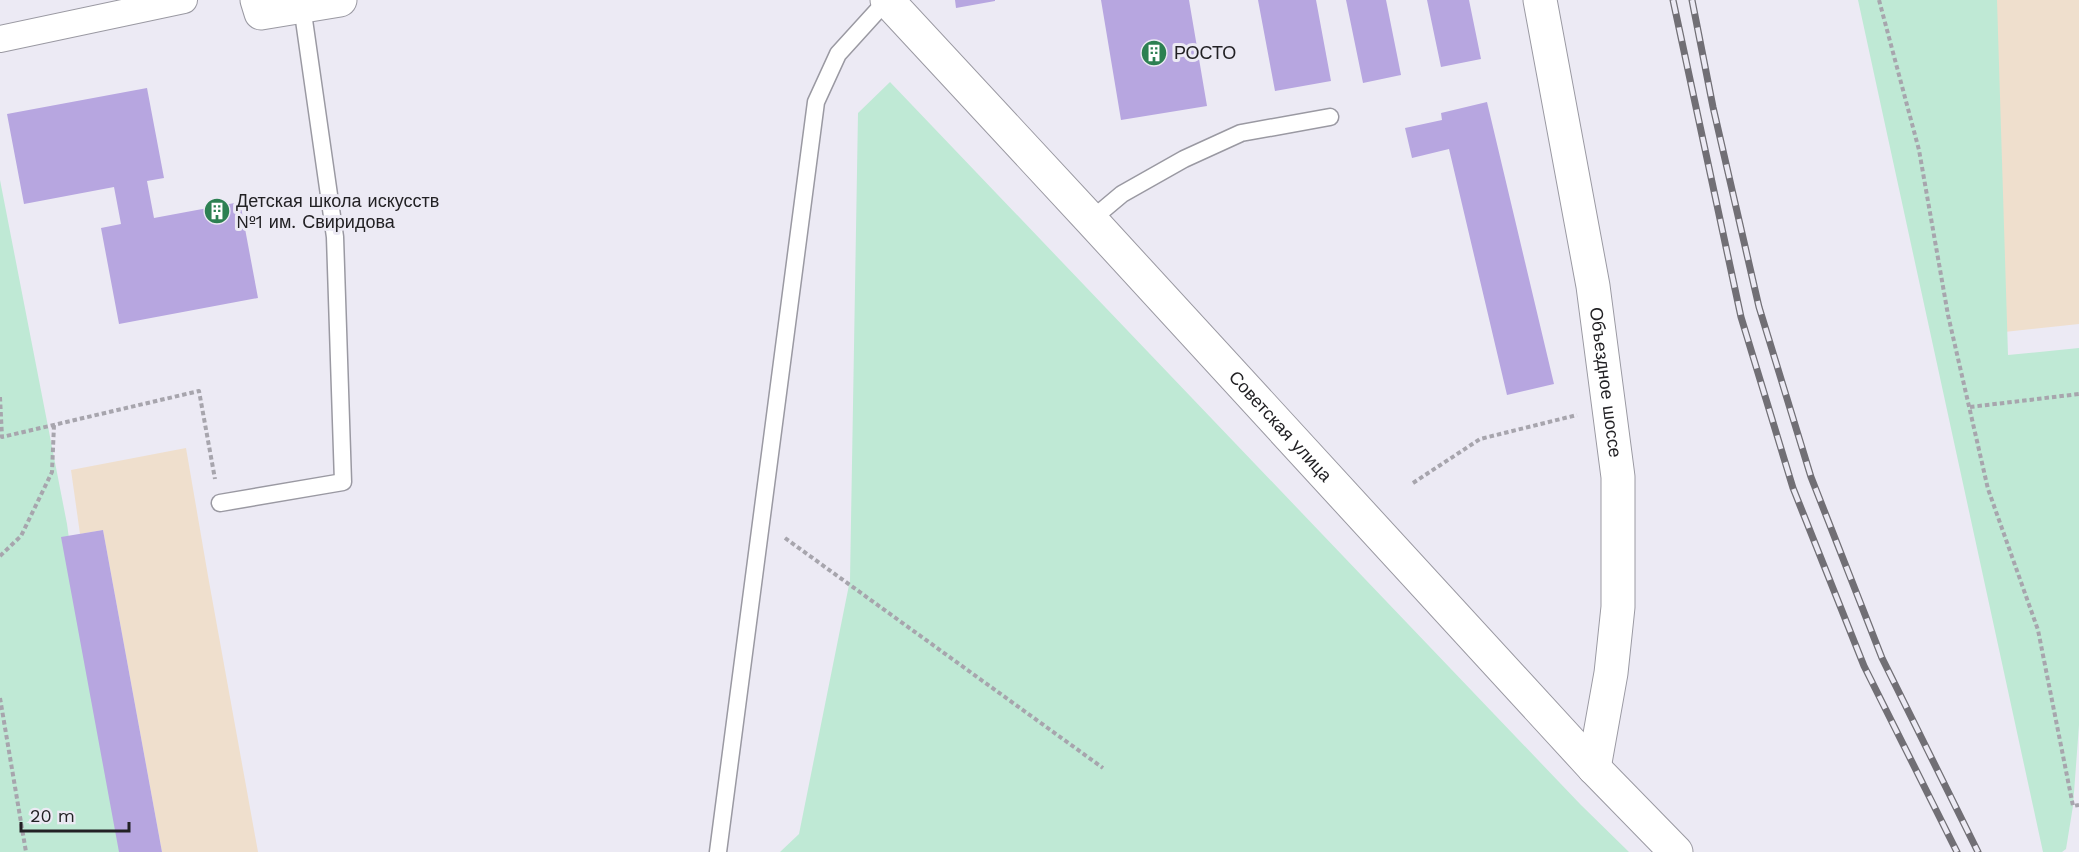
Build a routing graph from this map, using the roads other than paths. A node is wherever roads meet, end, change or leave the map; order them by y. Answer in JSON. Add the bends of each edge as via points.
{"nodes":[{"id":1,"x":183,"y":0,"type":"edge"},
{"id":2,"x":258,"y":0,"type":"edge"},
{"id":3,"x":340,"y":0,"type":"edge"},
{"id":4,"x":887,"y":0,"type":"edge"},
{"id":5,"x":1540,"y":0,"type":"edge"},
{"id":6,"x":302,"y":6,"type":"junction"},
{"id":7,"x":0,"y":39,"type":"edge"},
{"id":8,"x":1329,"y":117,"type":"dead end"},
{"id":9,"x":1091,"y":220,"type":"junction"},
{"id":10,"x":220,"y":503,"type":"road end"},
{"id":11,"x":1594,"y":768,"type":"junction"},
{"id":12,"x":718,"y":852,"type":"edge"},
{"id":13,"x":1676,"y":852,"type":"edge"}],
"edges":[{"from":1,"to":7,"type":"street"},
{"from":2,"to":6,"type":"main road","via":[[261,13]]},
{"from":3,"to":6,"type":"main road"},
{"from":4,"to":9,"type":"main road","name":"Советская улица"},
{"from":4,"to":12,"type":"lane","via":[[838,54],[816,102]]},
{"from":5,"to":11,"type":"main road","name":"Объездное шоссе","via":[[1593,286],[1618,477],[1618,608]]},
{"from":6,"to":10,"type":"lane","via":[[335,237],[343,482]]},
{"from":8,"to":9,"type":"lane","via":[[1241,133],[1184,159],[1122,195]]},
{"from":9,"to":11,"type":"main road","name":"Советская улица"},
{"from":11,"to":13,"type":"main road","name":"Советская улица"}]}
